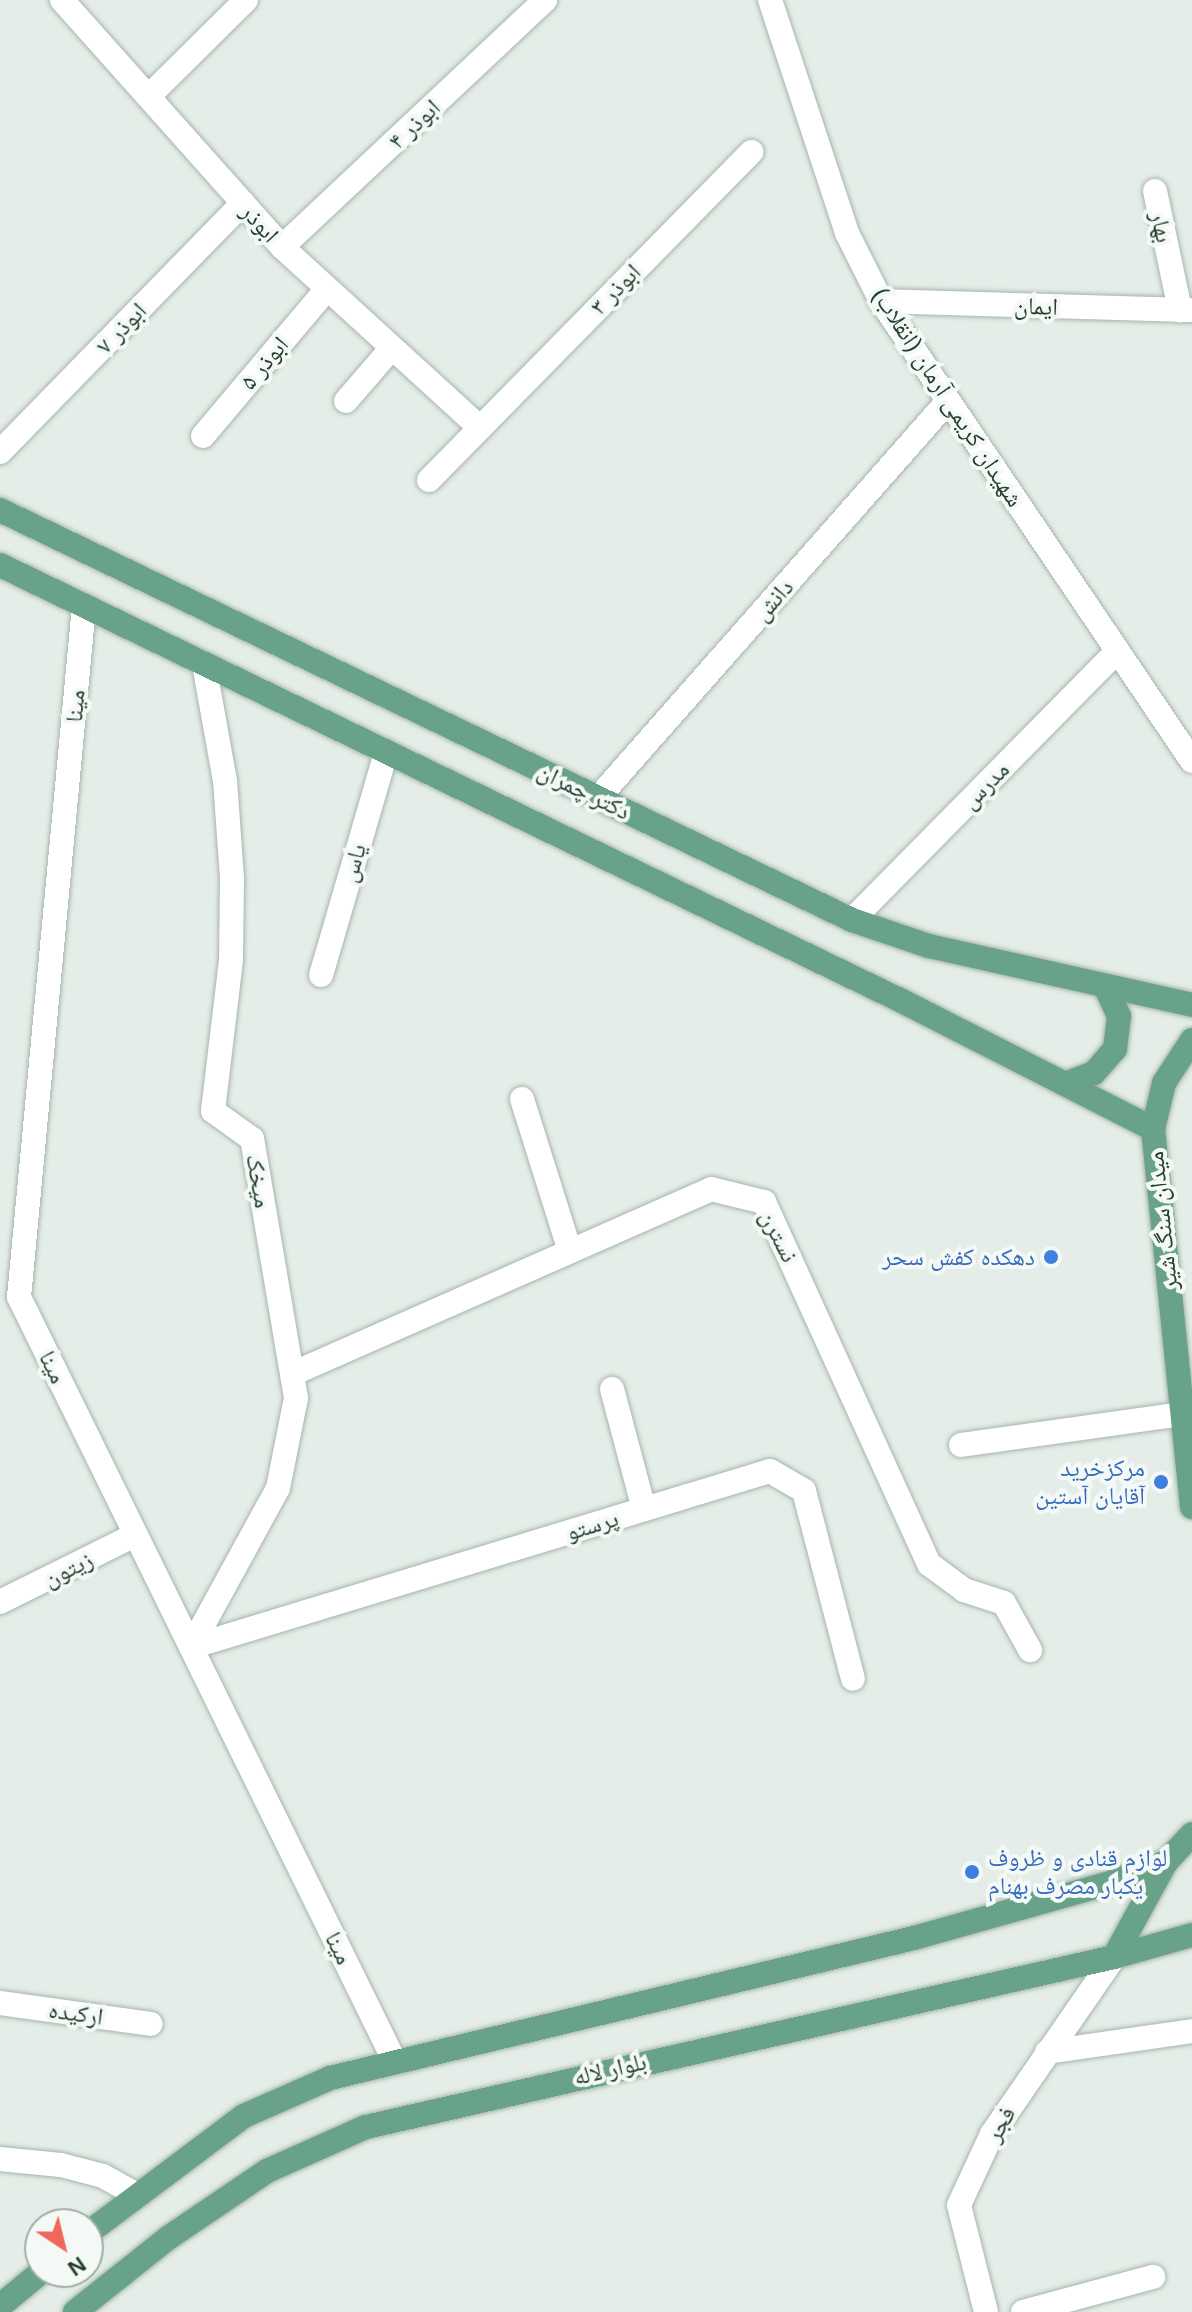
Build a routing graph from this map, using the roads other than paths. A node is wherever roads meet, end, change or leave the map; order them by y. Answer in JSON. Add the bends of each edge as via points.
{"nodes":[{"id":1,"x":62,"y":0,"type":"edge"},
{"id":2,"x":246,"y":0,"type":"edge"},
{"id":3,"x":545,"y":0,"type":"edge"},
{"id":4,"x":770,"y":0,"type":"edge"},
{"id":5,"x":150,"y":95,"type":"junction"},
{"id":6,"x":751,"y":152,"type":"dead end"},
{"id":7,"x":1155,"y":191,"type":"dead end"},
{"id":8,"x":243,"y":203,"type":"junction"},
{"id":9,"x":282,"y":247,"type":"junction"},
{"id":10,"x":325,"y":291,"type":"junction"},
{"id":11,"x":881,"y":301,"type":"junction"},
{"id":12,"x":1186,"y":310,"type":"edge"},
{"id":13,"x":390,"y":350,"type":"junction"},
{"id":14,"x":346,"y":401,"type":"dead end"},
{"id":15,"x":948,"y":401,"type":"junction"},
{"id":16,"x":478,"y":426,"type":"junction"},
{"id":17,"x":203,"y":436,"type":"dead end"},
{"id":18,"x":0,"y":452,"type":"edge"},
{"id":19,"x":429,"y":480,"type":"dead end"},
{"id":20,"x":0,"y":510,"type":"edge"},
{"id":21,"x":0,"y":565,"type":"edge"},
{"id":22,"x":84,"y":606,"type":"junction"},
{"id":23,"x":1117,"y":651,"type":"junction"},
{"id":24,"x":204,"y":664,"type":"junction"},
{"id":25,"x":386,"y":752,"type":"junction"},
{"id":26,"x":1192,"y":761,"type":"edge"},
{"id":27,"x":598,"y":798,"type":"junction"},
{"id":28,"x":852,"y":920,"type":"junction"},
{"id":29,"x":321,"y":975,"type":"dead end"},
{"id":30,"x":1105,"y":986,"type":"junction"},
{"id":31,"x":1192,"y":1005,"type":"edge"},
{"id":32,"x":1192,"y":1040,"type":"edge"},
{"id":33,"x":1065,"y":1084,"type":"junction"},
{"id":34,"x":522,"y":1099,"type":"dead end"},
{"id":35,"x":1153,"y":1129,"type":"junction"},
{"id":36,"x":570,"y":1251,"type":"junction"},
{"id":37,"x":9,"y":1296,"type":"edge"},
{"id":38,"x":292,"y":1374,"type":"junction"},
{"id":39,"x":612,"y":1389,"type":"dead end"},
{"id":40,"x":1182,"y":1414,"type":"junction"},
{"id":41,"x":961,"y":1445,"type":"dead end"},
{"id":42,"x":1192,"y":1507,"type":"edge"},
{"id":43,"x":644,"y":1509,"type":"junction"},
{"id":44,"x":135,"y":1535,"type":"junction"},
{"id":45,"x":0,"y":1602,"type":"edge"},
{"id":46,"x":191,"y":1647,"type":"junction"},
{"id":47,"x":1030,"y":1650,"type":"dead end"},
{"id":48,"x":853,"y":1679,"type":"dead end"},
{"id":49,"x":1192,"y":1834,"type":"edge"},
{"id":50,"x":1166,"y":1862,"type":"junction"},
{"id":51,"x":1192,"y":1935,"type":"edge"},
{"id":52,"x":1114,"y":1957,"type":"junction"},
{"id":53,"x":0,"y":2003,"type":"edge"},
{"id":54,"x":151,"y":2024,"type":"dead end"},
{"id":55,"x":1192,"y":2031,"type":"edge"},
{"id":56,"x":1047,"y":2052,"type":"junction"},
{"id":57,"x":394,"y":2060,"type":"junction"},
{"id":58,"x":0,"y":2159,"type":"edge"},
{"id":59,"x":135,"y":2194,"type":"junction"},
{"id":60,"x":104,"y":2220,"type":"edge"},
{"id":61,"x":1153,"y":2277,"type":"dead end"},
{"id":62,"x":24,"y":2286,"type":"edge"},
{"id":63,"x":0,"y":2306,"type":"edge"},
{"id":64,"x":75,"y":2312,"type":"edge"},
{"id":65,"x":986,"y":2312,"type":"edge"},
{"id":66,"x":1023,"y":2312,"type":"edge"}],
"edges":[{"from":1,"to":5,"type":"street","name":"ابوذر"},
{"from":2,"to":5,"type":"street"},
{"from":3,"to":9,"type":"street","name":"ابوذر ۴"},
{"from":4,"to":11,"type":"street","name":"شهیدان کریمی آرمان (انقلاب)","via":[[847,233]]},
{"from":5,"to":8,"type":"street","name":"ابوذر"},
{"from":6,"to":16,"type":"street","name":"ابوذر ۳"},
{"from":7,"to":12,"type":"street","name":"بهار"},
{"from":8,"to":9,"type":"street","name":"ابوذر"},
{"from":8,"to":18,"type":"street","name":"ابوذر ۷"},
{"from":9,"to":10,"type":"street","name":"ابوذر"},
{"from":10,"to":13,"type":"street","name":"ابوذر"},
{"from":10,"to":17,"type":"street","name":"ابوذر ۵"},
{"from":11,"to":12,"type":"street","name":"ایمان"},
{"from":11,"to":15,"type":"street","name":"شهیدان کریمی آرمان (انقلاب)"},
{"from":13,"to":14,"type":"street"},
{"from":13,"to":16,"type":"street","name":"ابوذر"},
{"from":15,"to":23,"type":"street","name":"شهیدان کریمی آرمان (انقلاب)"},
{"from":15,"to":27,"type":"street","name":"دانش"},
{"from":16,"to":19,"type":"street","name":"ابوذر ۳"},
{"from":20,"to":27,"type":"main road","name":"دکتر چمران"},
{"from":21,"to":22,"type":"main road"},
{"from":22,"to":24,"type":"main road"},
{"from":22,"to":37,"type":"street","name":"مینا"},
{"from":23,"to":26,"type":"street","name":"شهیدان کریمی آرمان (انقلاب)"},
{"from":23,"to":28,"type":"street","name":"مدرس"},
{"from":24,"to":25,"type":"main road"},
{"from":24,"to":38,"type":"street","name":"میخک","via":[[225,781],[232,878],[231,960],[213,1111],[252,1139]]},
{"from":25,"to":29,"type":"street","name":"یاس"},
{"from":25,"to":33,"type":"main road"},
{"from":27,"to":28,"type":"main road","name":"دکتر چمران"},
{"from":28,"to":30,"type":"main road","name":"دکتر چمران","via":[[929,946]]},
{"from":30,"to":31,"type":"main road","name":"دکتر چمران"},
{"from":30,"to":33,"type":"main road","via":[[1119,1016],[1115,1049],[1094,1073]]},
{"from":32,"to":35,"type":"main road","name":"میدان سنگ شیر","via":[[1164,1083]]},
{"from":33,"to":35,"type":"main road"},
{"from":34,"to":36,"type":"street"},
{"from":35,"to":40,"type":"main road","name":"میدان سنگ شیر"},
{"from":36,"to":38,"type":"street","name":"نسترن"},
{"from":36,"to":47,"type":"street","name":"نسترن","via":[[711,1189],[764,1202],[929,1564],[964,1590],[1004,1603]]},
{"from":37,"to":44,"type":"street","name":"مینا"},
{"from":38,"to":46,"type":"street","name":"میخک","via":[[296,1398],[278,1488]]},
{"from":39,"to":43,"type":"street"},
{"from":40,"to":41,"type":"street"},
{"from":40,"to":42,"type":"main road","name":"میدان سنگ شیر"},
{"from":43,"to":46,"type":"street","name":"پرستو"},
{"from":43,"to":48,"type":"street","name":"پرستو","via":[[770,1471],[804,1491]]},
{"from":44,"to":45,"type":"street","name":"زیتون"},
{"from":44,"to":46,"type":"street","name":"مینا"},
{"from":46,"to":57,"type":"street","name":"مینا"},
{"from":49,"to":50,"type":"main road"},
{"from":50,"to":52,"type":"main road"},
{"from":50,"to":57,"type":"main road","via":[[914,1938]]},
{"from":51,"to":52,"type":"main road","name":"بلوار لاله"},
{"from":52,"to":56,"type":"street","name":"فجر"},
{"from":52,"to":64,"type":"main road","name":"بلوار لاله","via":[[366,2127],[267,2171],[168,2238]]},
{"from":53,"to":54,"type":"street","name":"ارکیده"},
{"from":55,"to":56,"type":"street"},
{"from":56,"to":65,"type":"street","name":"فجر","via":[[992,2134],[959,2205]]},
{"from":57,"to":59,"type":"main road","via":[[330,2078],[244,2116]]},
{"from":58,"to":59,"type":"street","via":[[61,2165],[103,2176]]},
{"from":59,"to":60,"type":"main road"},
{"from":61,"to":66,"type":"street"},
{"from":62,"to":63,"type":"main road"}]}
